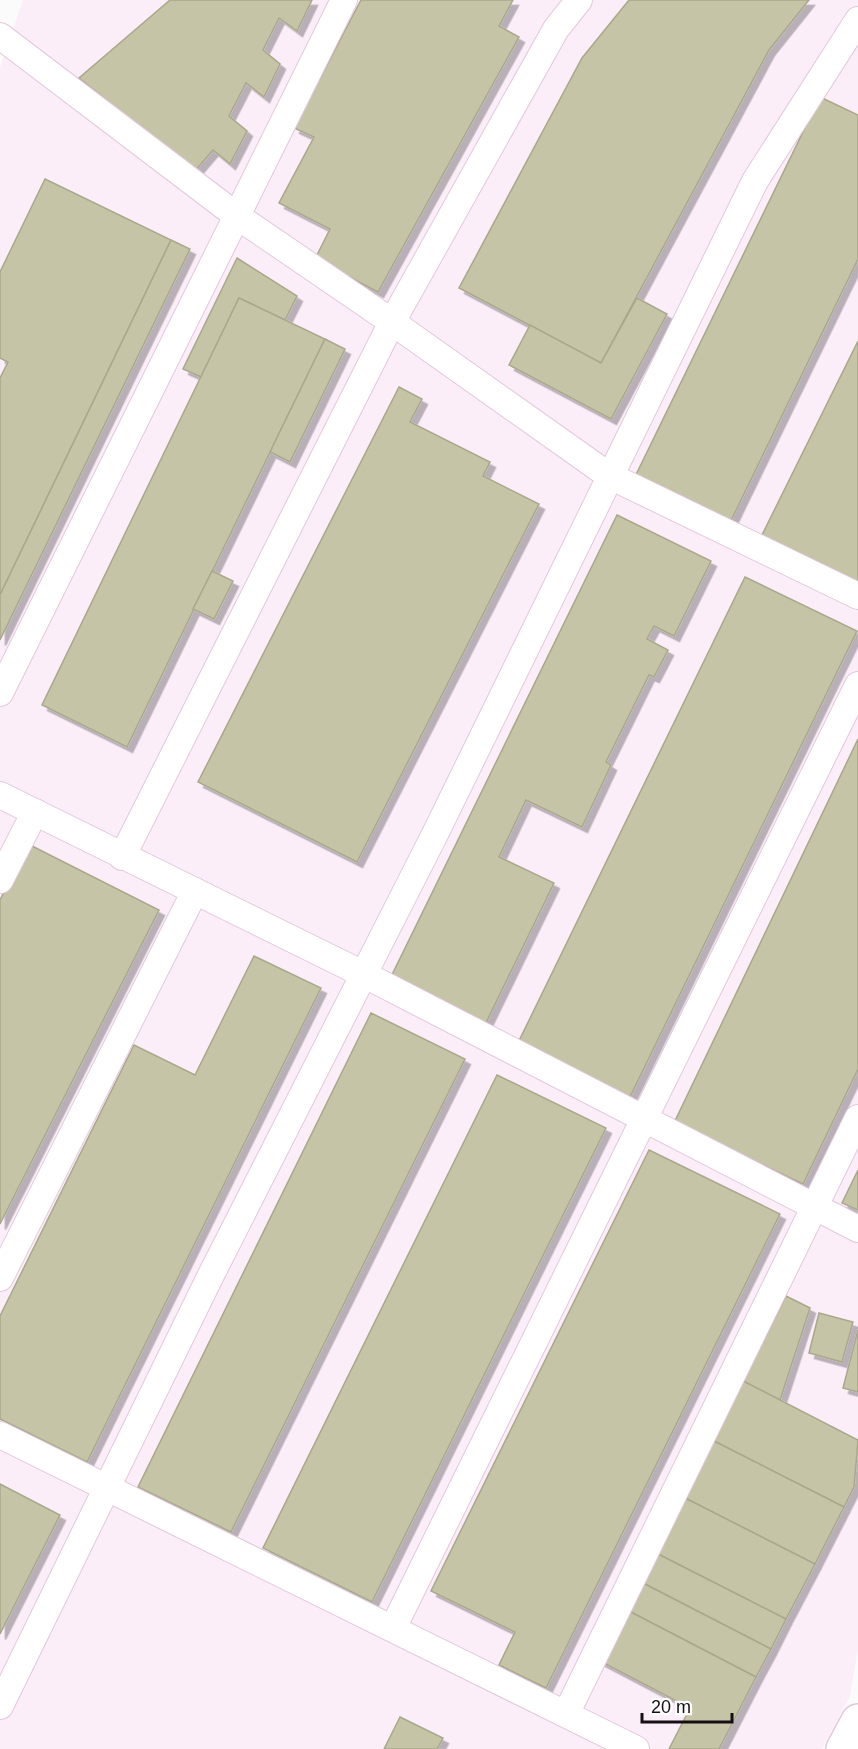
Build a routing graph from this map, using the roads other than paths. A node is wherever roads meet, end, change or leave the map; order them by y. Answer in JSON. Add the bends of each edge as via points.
{"nodes":[{"id":1,"x":344,"y":0,"type":"edge"},
{"id":2,"x":579,"y":0,"type":"edge"},
{"id":3,"x":858,"y":20,"type":"edge"},
{"id":4,"x":0,"y":36,"type":"edge"},
{"id":5,"x":237,"y":216,"type":"junction"},
{"id":6,"x":393,"y":322,"type":"junction"},
{"id":7,"x":608,"y":475,"type":"junction"},
{"id":8,"x":858,"y":596,"type":"edge"},
{"id":9,"x":858,"y":685,"type":"edge"},
{"id":10,"x":0,"y":693,"type":"edge"},
{"id":11,"x":0,"y":795,"type":"edge"},
{"id":12,"x":35,"y":812,"type":"junction"},
{"id":13,"x":122,"y":857,"type":"junction"},
{"id":14,"x":0,"y":880,"type":"edge"},
{"id":15,"x":195,"y":891,"type":"junction"},
{"id":16,"x":363,"y":974,"type":"junction"},
{"id":17,"x":858,"y":1118,"type":"edge"},
{"id":18,"x":645,"y":1119,"type":"junction"},
{"id":19,"x":814,"y":1206,"type":"junction"},
{"id":20,"x":858,"y":1229,"type":"edge"},
{"id":21,"x":0,"y":1278,"type":"edge"},
{"id":22,"x":0,"y":1435,"type":"edge"},
{"id":23,"x":107,"y":1486,"type":"junction"},
{"id":24,"x":393,"y":1628,"type":"junction"},
{"id":25,"x":0,"y":1706,"type":"edge"},
{"id":26,"x":566,"y":1714,"type":"junction"},
{"id":27,"x":858,"y":1721,"type":"edge"},
{"id":28,"x":636,"y":1749,"type":"edge"},
{"id":29,"x":843,"y":1749,"type":"edge"}],
"edges":[{"from":1,"to":5,"type":"street"},
{"from":2,"to":6,"type":"street","via":[[556,29]]},
{"from":3,"to":7,"type":"street","via":[[755,181]]},
{"from":4,"to":5,"type":"street"},
{"from":5,"to":6,"type":"street"},
{"from":5,"to":10,"type":"street"},
{"from":6,"to":7,"type":"street"},
{"from":6,"to":13,"type":"street"},
{"from":7,"to":8,"type":"street"},
{"from":7,"to":16,"type":"street"},
{"from":9,"to":18,"type":"street"},
{"from":11,"to":12,"type":"street"},
{"from":12,"to":13,"type":"street"},
{"from":12,"to":14,"type":"street"},
{"from":13,"to":15,"type":"street"},
{"from":15,"to":16,"type":"street"},
{"from":15,"to":21,"type":"street"},
{"from":16,"to":18,"type":"street"},
{"from":16,"to":23,"type":"street"},
{"from":17,"to":19,"type":"street"},
{"from":18,"to":19,"type":"street"},
{"from":18,"to":24,"type":"street"},
{"from":19,"to":20,"type":"street"},
{"from":19,"to":26,"type":"street"},
{"from":22,"to":23,"type":"street"},
{"from":23,"to":24,"type":"street"},
{"from":23,"to":25,"type":"street"},
{"from":24,"to":26,"type":"street"},
{"from":26,"to":28,"type":"street"},
{"from":27,"to":29,"type":"street"}]}
